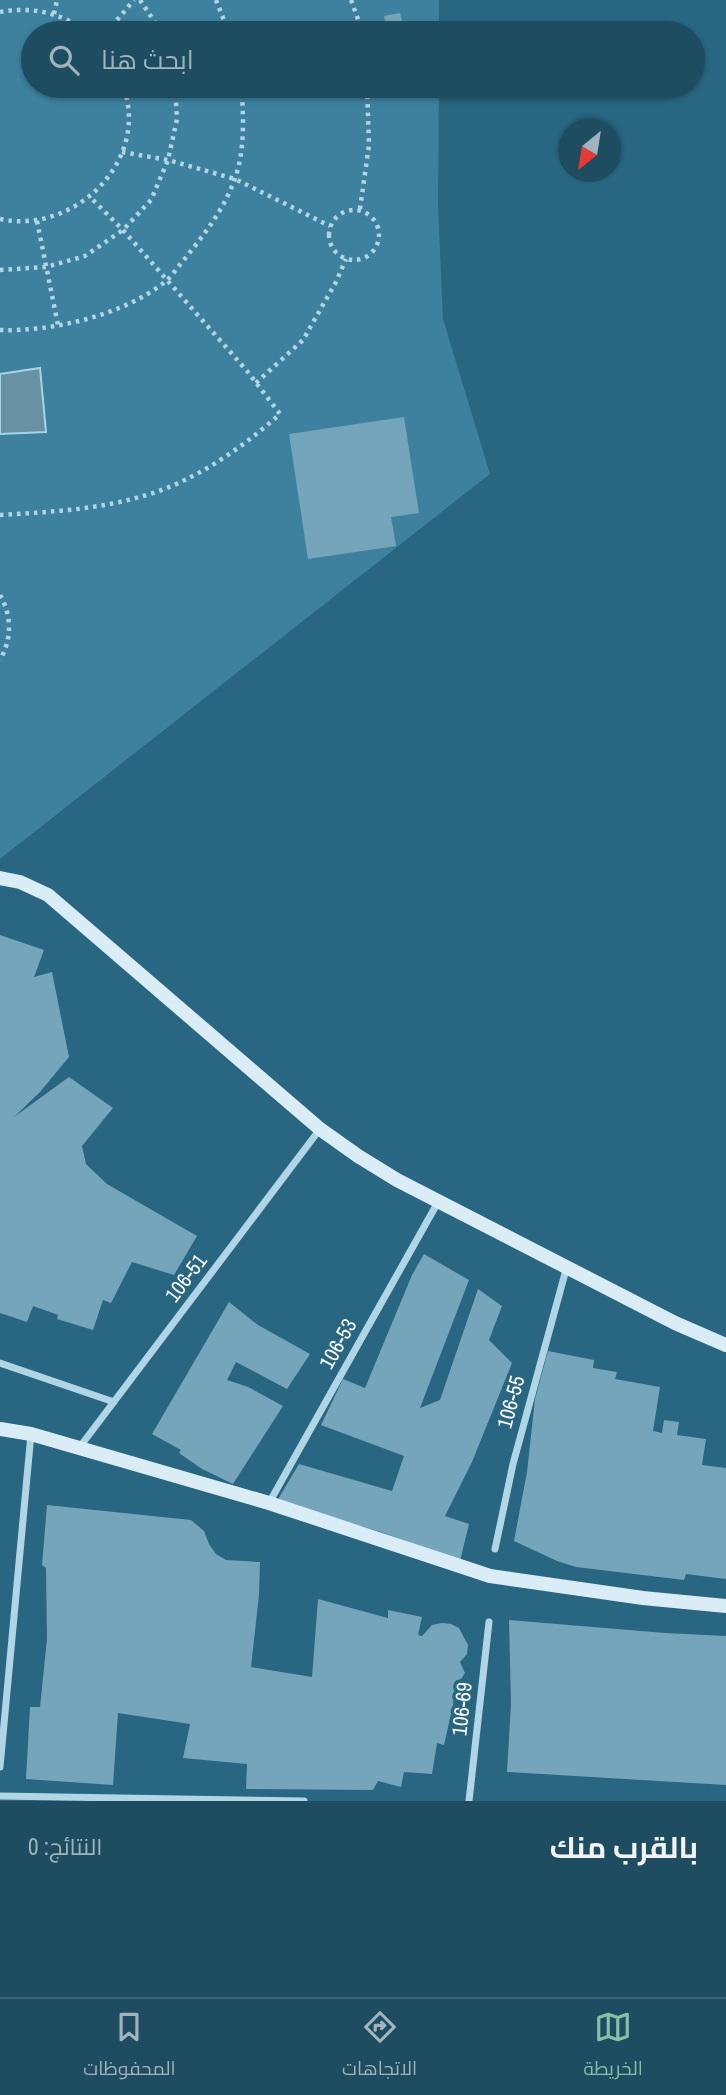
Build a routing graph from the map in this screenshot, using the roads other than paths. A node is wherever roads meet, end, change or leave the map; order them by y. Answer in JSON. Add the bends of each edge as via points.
{"nodes":[{"id":1,"x":0,"y":878,"type":"edge"},
{"id":2,"x":320,"y":1129,"type":"junction"},
{"id":3,"x":438,"y":1201,"type":"junction"},
{"id":4,"x":567,"y":1266,"type":"junction"},
{"id":5,"x":726,"y":1345,"type":"edge"},
{"id":6,"x":0,"y":1363,"type":"edge"},
{"id":7,"x":114,"y":1402,"type":"junction"},
{"id":8,"x":0,"y":1429,"type":"edge"},
{"id":9,"x":32,"y":1434,"type":"junction"},
{"id":10,"x":79,"y":1448,"type":"junction"},
{"id":11,"x":269,"y":1503,"type":"junction"},
{"id":12,"x":495,"y":1549,"type":"dead end"},
{"id":13,"x":726,"y":1606,"type":"edge"},
{"id":14,"x":489,"y":1622,"type":"dead end"},
{"id":15,"x":0,"y":1767,"type":"edge"},
{"id":16,"x":0,"y":1796,"type":"edge"},
{"id":17,"x":304,"y":1801,"type":"edge"},
{"id":18,"x":469,"y":1801,"type":"edge"}],
"edges":[{"from":1,"to":2,"type":"street","via":[[48,895]]},
{"from":2,"to":3,"type":"street"},
{"from":2,"to":7,"type":"street","name":"106-51"},
{"from":3,"to":4,"type":"street"},
{"from":3,"to":11,"type":"street","name":"106-53"},
{"from":4,"to":5,"type":"street"},
{"from":4,"to":12,"type":"street","name":"106-55","via":[[513,1464]]},
{"from":6,"to":7,"type":"street"},
{"from":7,"to":10,"type":"street","name":"106-51"},
{"from":8,"to":9,"type":"street"},
{"from":9,"to":10,"type":"street"},
{"from":9,"to":15,"type":"street"},
{"from":10,"to":11,"type":"street"},
{"from":11,"to":13,"type":"street","via":[[490,1576]]},
{"from":14,"to":18,"type":"street","name":"106-69"},
{"from":16,"to":17,"type":"street"}]}
